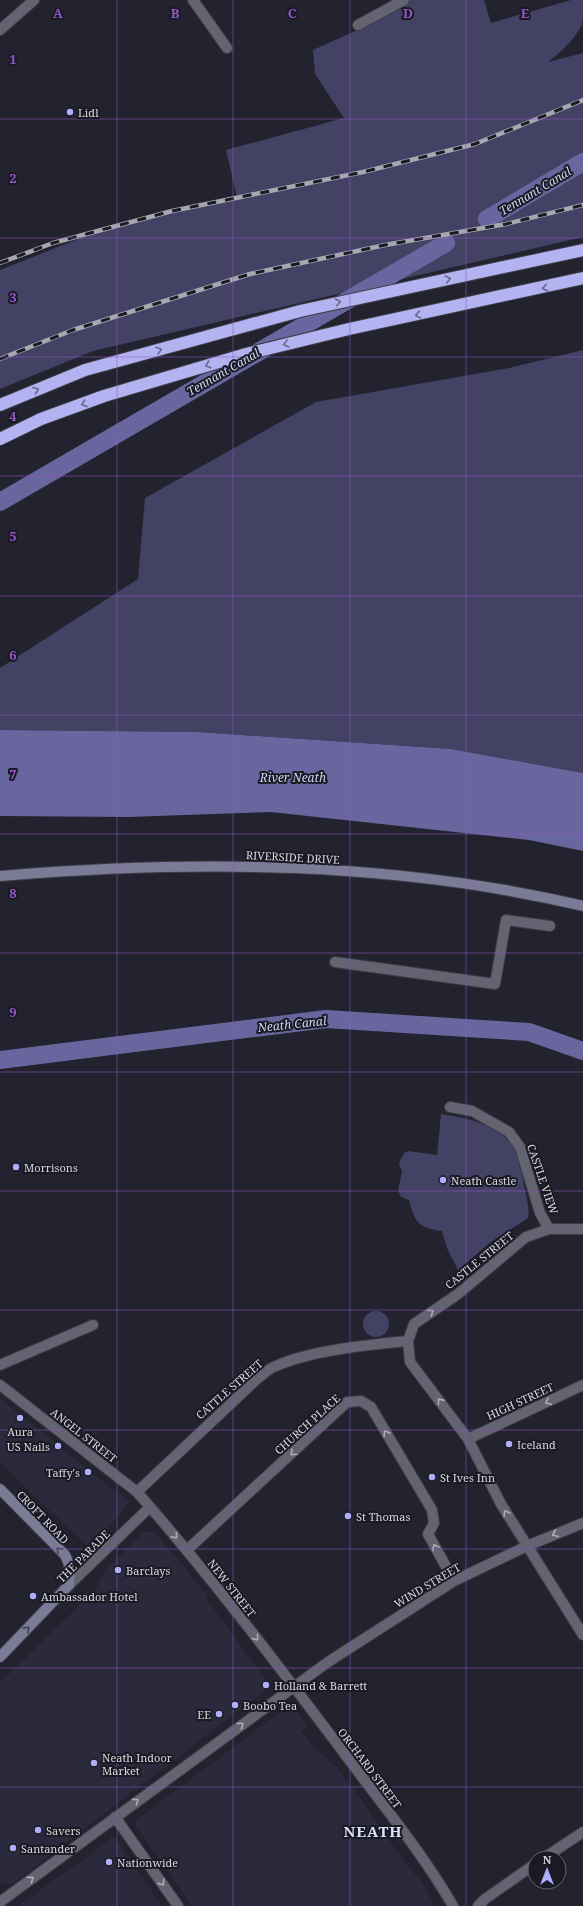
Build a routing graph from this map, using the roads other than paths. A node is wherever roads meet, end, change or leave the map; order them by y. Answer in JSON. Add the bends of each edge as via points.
{"nodes":[{"id":1,"x":34,"y":0,"type":"edge"},
{"id":2,"x":193,"y":0,"type":"edge"},
{"id":3,"x":404,"y":0,"type":"edge"},
{"id":4,"x":386,"y":4,"type":"edge"},
{"id":5,"x":358,"y":25,"type":"dead end"},
{"id":6,"x":0,"y":30,"type":"edge"},
{"id":7,"x":227,"y":48,"type":"dead end"},
{"id":8,"x":583,"y":250,"type":"edge"},
{"id":9,"x":583,"y":278,"type":"edge"},
{"id":10,"x":0,"y":405,"type":"edge"},
{"id":11,"x":0,"y":439,"type":"edge"},
{"id":12,"x":0,"y":876,"type":"edge"},
{"id":13,"x":583,"y":906,"type":"edge"},
{"id":14,"x":550,"y":926,"type":"dead end"},
{"id":15,"x":335,"y":962,"type":"dead end"},
{"id":16,"x":450,"y":1107,"type":"dead end"},
{"id":17,"x":548,"y":1229,"type":"junction"},
{"id":18,"x":583,"y":1229,"type":"edge"},
{"id":19,"x":93,"y":1325,"type":"dead end"},
{"id":20,"x":408,"y":1341,"type":"junction"},
{"id":21,"x":0,"y":1365,"type":"edge"},
{"id":22,"x":0,"y":1385,"type":"edge"},
{"id":23,"x":583,"y":1385,"type":"edge"},
{"id":24,"x":468,"y":1439,"type":"junction"},
{"id":25,"x":0,"y":1490,"type":"edge"},
{"id":26,"x":137,"y":1492,"type":"junction"},
{"id":27,"x":150,"y":1507,"type":"junction"},
{"id":28,"x":583,"y":1523,"type":"edge"},
{"id":29,"x":527,"y":1546,"type":"junction"},
{"id":30,"x":187,"y":1550,"type":"junction"},
{"id":31,"x":454,"y":1581,"type":"junction"},
{"id":32,"x":69,"y":1585,"type":"junction"},
{"id":33,"x":583,"y":1635,"type":"edge"},
{"id":34,"x":0,"y":1657,"type":"edge"},
{"id":35,"x":293,"y":1686,"type":"junction"},
{"id":36,"x":115,"y":1817,"type":"junction"},
{"id":37,"x":583,"y":1832,"type":"edge"},
{"id":38,"x":556,"y":1850,"type":"edge"},
{"id":39,"x":527,"y":1870,"type":"edge"},
{"id":40,"x":0,"y":1902,"type":"edge"},
{"id":41,"x":178,"y":1906,"type":"edge"},
{"id":42,"x":453,"y":1906,"type":"edge"},
{"id":43,"x":478,"y":1906,"type":"edge"}],
"edges":[{"from":1,"to":6,"type":"street"},
{"from":2,"to":7,"type":"street"},
{"from":3,"to":4,"type":"street"},
{"from":4,"to":5,"type":"street"},
{"from":10,"to":8,"type":"highway","one_way":true,"via":[[85,370],[300,311]]},
{"from":9,"to":11,"type":"highway","one_way":true,"via":[[246,354],[104,396],[41,419]]},
{"from":12,"to":13,"type":"main road","name":"RIVERSIDE DRIVE","via":[[129,867],[276,868],[465,883]]},
{"from":14,"to":15,"type":"street","via":[[506,920],[495,984]]},
{"from":16,"to":17,"type":"street","name":"CASTLE VIEW","via":[[472,1111],[509,1132],[520,1146],[540,1213]]},
{"from":17,"to":18,"type":"street","name":"CASTLE STREET"},
{"from":20,"to":17,"type":"street","name":"CASTLE STREET","one_way":true,"via":[[414,1324],[458,1294],[526,1237]]},
{"from":19,"to":21,"type":"street"},
{"from":24,"to":20,"type":"street","one_way":true,"via":[[410,1362]]},
{"from":20,"to":26,"type":"street","name":"CATTLE STREET","via":[[335,1351],[275,1366],[258,1378]]},
{"from":22,"to":26,"type":"street","name":"ANGEL STREET"},
{"from":23,"to":24,"type":"street","name":"HIGH STREET","one_way":true},
{"from":29,"to":24,"type":"street","one_way":true,"via":[[501,1504]]},
{"from":32,"to":25,"type":"main road","name":"CROFT ROAD","one_way":true,"via":[[69,1562],[65,1555]]},
{"from":26,"to":27,"type":"street","name":"ANGEL STREET"},
{"from":27,"to":30,"type":"street","name":"NEW STREET","one_way":true},
{"from":27,"to":32,"type":"street","name":"THE PARADE"},
{"from":28,"to":29,"type":"street","name":"WIND STREET","one_way":true},
{"from":29,"to":31,"type":"street","name":"WIND STREET"},
{"from":29,"to":33,"type":"street"},
{"from":31,"to":30,"type":"street","name":"CHURCH PLACE","one_way":true,"via":[[428,1534],[434,1523],[432,1510],[371,1408],[361,1401],[347,1402]]},
{"from":30,"to":35,"type":"street","name":"NEW STREET","one_way":true},
{"from":31,"to":35,"type":"street","name":"WIND STREET"},
{"from":34,"to":32,"type":"main road","name":"THE PARADE","one_way":true},
{"from":36,"to":35,"type":"street","name":"WIND STREET","one_way":true},
{"from":35,"to":42,"type":"street","name":"ORCHARD STREET","via":[[436,1877]]},
{"from":40,"to":36,"type":"street","name":"WIND STREET","one_way":true},
{"from":36,"to":41,"type":"street","one_way":true},
{"from":37,"to":38,"type":"street"},
{"from":39,"to":43,"type":"street"}]}
